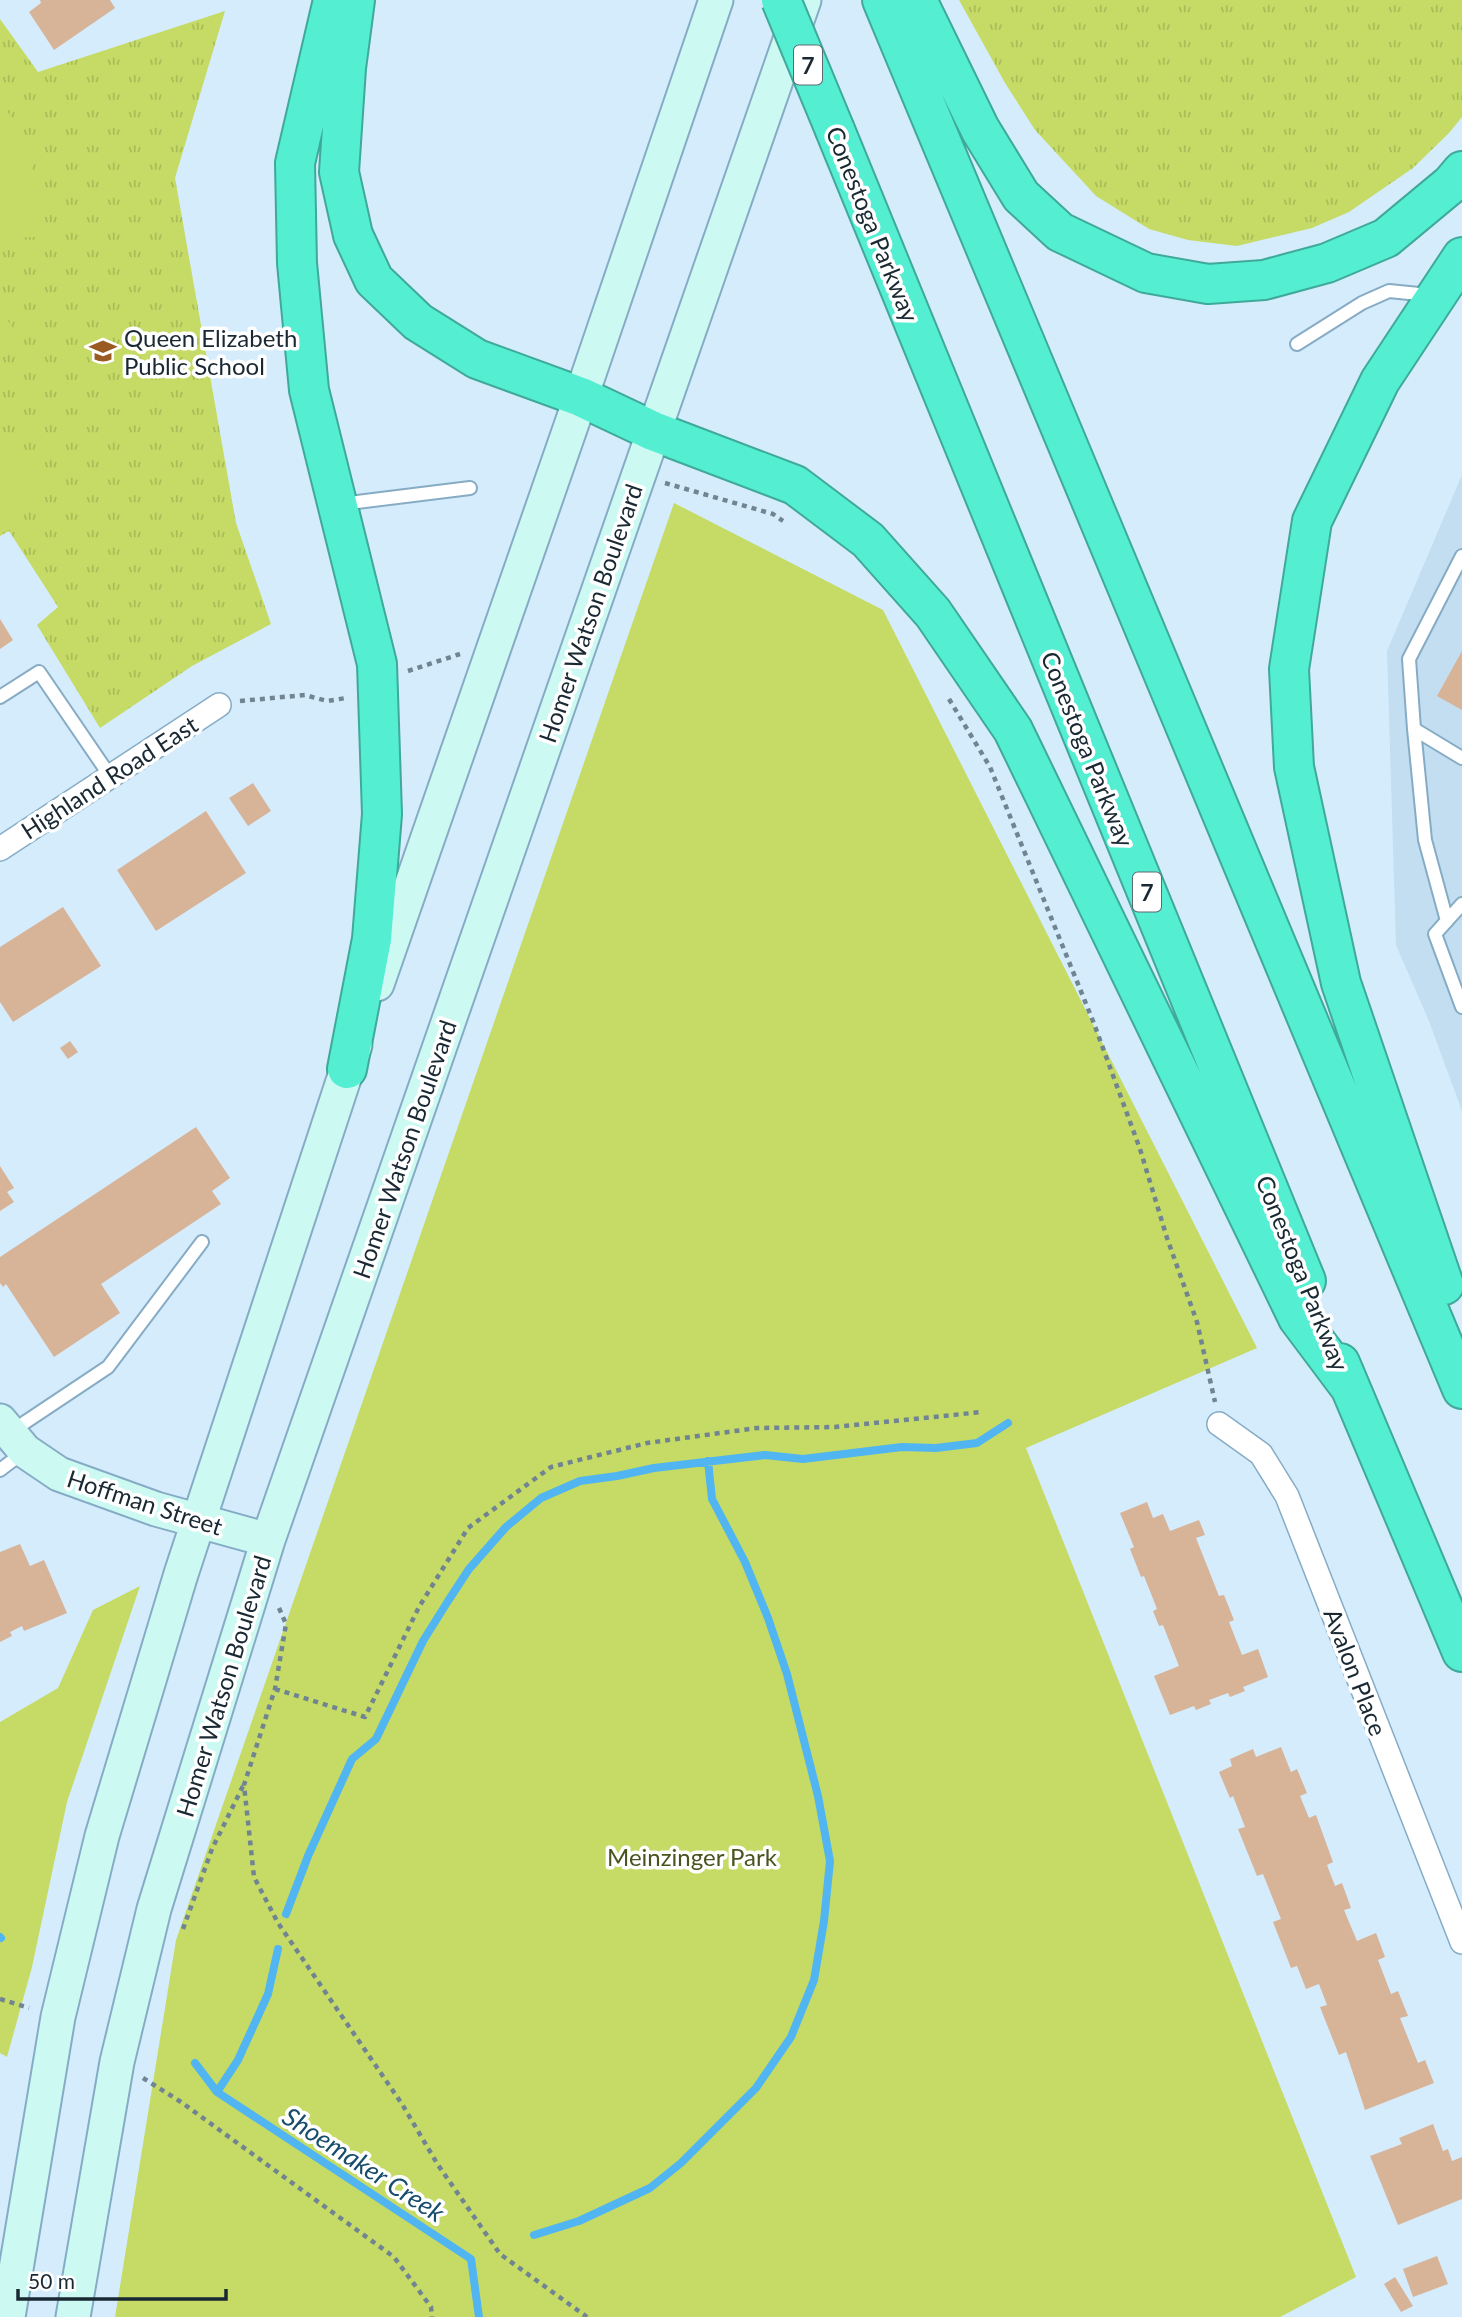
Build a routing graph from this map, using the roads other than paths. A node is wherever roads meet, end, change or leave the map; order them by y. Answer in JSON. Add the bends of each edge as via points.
{"nodes":[{"id":1,"x":333,"y":0,"type":"edge"},
{"id":2,"x":355,"y":0,"type":"edge"},
{"id":3,"x":716,"y":0,"type":"edge"},
{"id":4,"x":782,"y":0,"type":"edge"},
{"id":5,"x":804,"y":0,"type":"edge"},
{"id":6,"x":895,"y":3,"type":"edge"},
{"id":7,"x":1462,"y":171,"type":"edge"},
{"id":8,"x":1462,"y":257,"type":"edge"},
{"id":9,"x":1436,"y":297,"type":"junction"},
{"id":10,"x":1297,"y":344,"type":"dead end"},
{"id":11,"x":582,"y":397,"type":"junction"},
{"id":12,"x":653,"y":431,"type":"junction"},
{"id":13,"x":470,"y":488,"type":"dead end"},
{"id":14,"x":337,"y":505,"type":"junction"},
{"id":15,"x":1462,"y":556,"type":"edge"},
{"id":16,"x":0,"y":697,"type":"edge"},
{"id":17,"x":219,"y":705,"type":"road end"},
{"id":18,"x":1414,"y":729,"type":"junction"},
{"id":19,"x":1462,"y":758,"type":"edge"},
{"id":20,"x":110,"y":776,"type":"junction"},
{"id":21,"x":0,"y":849,"type":"edge"},
{"id":22,"x":1462,"y":904,"type":"edge"},
{"id":23,"x":1447,"y":921,"type":"junction"},
{"id":24,"x":1461,"y":1001,"type":"edge"},
{"id":25,"x":347,"y":1069,"type":"junction"},
{"id":26,"x":202,"y":1242,"type":"dead end"},
{"id":27,"x":1462,"y":1337,"type":"edge"},
{"id":28,"x":1349,"y":1386,"type":"junction"},
{"id":29,"x":1462,"y":1389,"type":"edge"},
{"id":30,"x":1219,"y":1424,"type":"road end"},
{"id":31,"x":8,"y":1444,"type":"edge"},
{"id":32,"x":199,"y":1521,"type":"junction"},
{"id":33,"x":268,"y":1540,"type":"junction"},
{"id":34,"x":1462,"y":1651,"type":"edge"},
{"id":35,"x":1462,"y":1942,"type":"edge"},
{"id":36,"x":8,"y":2317,"type":"edge"},
{"id":37,"x":73,"y":2317,"type":"edge"}],
"edges":[{"from":1,"to":14,"type":"highway","via":[[295,163],[297,263],[309,390]]},
{"from":2,"to":11,"type":"highway","via":[[345,68],[339,172],[353,235],[374,280],[418,322],[477,359]]},
{"from":3,"to":11,"type":"main road"},
{"from":4,"to":28,"type":"highway","name":"Conestoga Parkway","number":"7","bridge":true},
{"from":5,"to":12,"type":"main road","name":"Homer Watson Boulevard"},
{"from":6,"to":7,"type":"highway","via":[[1021,196],[1060,232],[1146,273],[1208,284],[1264,280],[1327,263],[1386,238]]},
{"from":6,"to":29,"type":"highway"},
{"from":8,"to":9,"type":"highway"},
{"from":9,"to":10,"type":"lane","via":[[1389,291]]},
{"from":9,"to":27,"type":"highway","via":[[1380,382],[1312,521],[1289,669],[1294,767],[1341,983]]},
{"from":11,"to":12,"type":"highway"},
{"from":11,"to":25,"type":"main road"},
{"from":12,"to":28,"type":"highway","via":[[794,485],[868,540],[933,613],[1013,730],[1298,1318]]},
{"from":12,"to":33,"type":"main road","name":"Homer Watson Boulevard","via":[[651,476]]},
{"from":13,"to":14,"type":"lane"},
{"from":14,"to":25,"type":"highway","via":[[377,664],[382,814],[374,925]]},
{"from":15,"to":18,"type":"lane","via":[[1409,659]]},
{"from":16,"to":20,"type":"lane","via":[[39,672]]},
{"from":17,"to":20,"type":"street","name":"Highland Road East"},
{"from":18,"to":19,"type":"lane"},
{"from":18,"to":23,"type":"lane","via":[[1425,840]]},
{"from":20,"to":21,"type":"street","name":"Highland Road East"},
{"from":22,"to":23,"type":"lane"},
{"from":23,"to":24,"type":"lane","via":[[1435,934]]},
{"from":25,"to":32,"type":"main road"},
{"from":26,"to":31,"type":"lane","via":[[108,1367]]},
{"from":28,"to":34,"type":"highway","name":"Conestoga Parkway","number":"7"},
{"from":30,"to":35,"type":"street","name":"Avalon Place","via":[[1261,1454],[1287,1496]]},
{"from":31,"to":32,"type":"main road","name":"Hoffman Street","via":[[59,1474],[122,1499]]},
{"from":32,"to":33,"type":"main road","name":"Hoffman Street"},
{"from":32,"to":36,"type":"main road","via":[[85,1898],[58,2017]]},
{"from":33,"to":37,"type":"main road","name":"Homer Watson Boulevard","via":[[154,1909],[136,2069]]}]}
